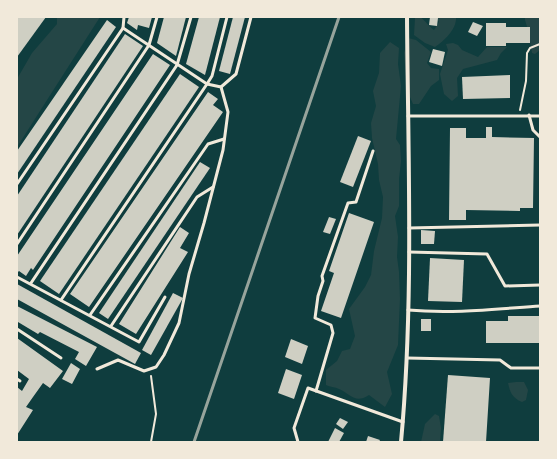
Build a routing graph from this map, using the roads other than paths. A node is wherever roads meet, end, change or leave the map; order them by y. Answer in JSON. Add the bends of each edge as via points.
{"nodes":[{"id":1,"x":124,"y":17,"type":"edge"},
{"id":2,"x":157,"y":17,"type":"edge"},
{"id":3,"x":191,"y":17,"type":"edge"},
{"id":4,"x":227,"y":17,"type":"edge"},
{"id":5,"x":251,"y":17,"type":"edge"},
{"id":6,"x":407,"y":17,"type":"edge"},
{"id":7,"x":123,"y":28,"type":"junction"},
{"id":8,"x":150,"y":45,"type":"junction"},
{"id":9,"x":177,"y":65,"type":"junction"},
{"id":10,"x":207,"y":84,"type":"junction"},
{"id":11,"x":221,"y":87,"type":"junction"},
{"id":12,"x":529,"y":115,"type":"junction"},
{"id":13,"x":407,"y":116,"type":"junction"},
{"id":14,"x":540,"y":116,"type":"edge"},
{"id":15,"x":540,"y":137,"type":"edge"},
{"id":16,"x":224,"y":139,"type":"junction"},
{"id":17,"x":373,"y":151,"type":"dead end"},
{"id":18,"x":17,"y":184,"type":"edge"},
{"id":19,"x":213,"y":187,"type":"junction"},
{"id":20,"x":540,"y":225,"type":"edge"},
{"id":21,"x":409,"y":228,"type":"junction"},
{"id":22,"x":17,"y":244,"type":"edge"},
{"id":23,"x":409,"y":252,"type":"junction"},
{"id":24,"x":17,"y":277,"type":"edge"},
{"id":25,"x":30,"y":283,"type":"junction"},
{"id":26,"x":540,"y":285,"type":"edge"},
{"id":27,"x":165,"y":297,"type":"dead end"},
{"id":28,"x":61,"y":300,"type":"junction"},
{"id":29,"x":540,"y":306,"type":"edge"},
{"id":30,"x":408,"y":310,"type":"junction"},
{"id":31,"x":90,"y":315,"type":"junction"},
{"id":32,"x":111,"y":326,"type":"junction"},
{"id":33,"x":17,"y":329,"type":"edge"},
{"id":34,"x":61,"y":358,"type":"dead end"},
{"id":35,"x":407,"y":358,"type":"junction"},
{"id":36,"x":540,"y":368,"type":"edge"},
{"id":37,"x":97,"y":369,"type":"dead end"},
{"id":38,"x":316,"y":391,"type":"junction"},
{"id":39,"x":403,"y":422,"type":"junction"},
{"id":40,"x":298,"y":442,"type":"edge"},
{"id":41,"x":401,"y":442,"type":"edge"}],
"edges":[{"from":1,"to":7,"type":"lane"},
{"from":2,"to":8,"type":"lane"},
{"from":3,"to":9,"type":"lane"},
{"from":4,"to":10,"type":"lane","via":[[212,76]]},
{"from":5,"to":11,"type":"lane","via":[[236,74]]},
{"from":6,"to":13,"type":"street"},
{"from":7,"to":8,"type":"lane"},
{"from":7,"to":18,"type":"lane"},
{"from":8,"to":9,"type":"lane"},
{"from":8,"to":22,"type":"lane"},
{"from":9,"to":10,"type":"lane"},
{"from":9,"to":25,"type":"lane"},
{"from":10,"to":11,"type":"lane"},
{"from":10,"to":28,"type":"lane"},
{"from":11,"to":16,"type":"lane","via":[[228,112]]},
{"from":12,"to":13,"type":"lane"},
{"from":12,"to":14,"type":"lane"},
{"from":12,"to":15,"type":"lane","via":[[533,130]]},
{"from":13,"to":21,"type":"street"},
{"from":16,"to":19,"type":"lane"},
{"from":16,"to":31,"type":"lane","via":[[208,144]]},
{"from":17,"to":38,"type":"lane","via":[[356,202],[348,203],[322,276],[324,281],[318,296],[316,318],[331,325],[333,333]]},
{"from":19,"to":32,"type":"lane","via":[[197,197]]},
{"from":19,"to":37,"type":"lane","via":[[178,323],[164,355],[156,367],[144,371],[118,360]]},
{"from":20,"to":21,"type":"lane"},
{"from":21,"to":23,"type":"street"},
{"from":23,"to":26,"type":"lane","via":[[487,254],[505,286]]},
{"from":23,"to":30,"type":"street"},
{"from":24,"to":25,"type":"lane"},
{"from":25,"to":28,"type":"lane"},
{"from":27,"to":32,"type":"lane","via":[[139,342]]},
{"from":28,"to":31,"type":"lane"},
{"from":29,"to":30,"type":"lane","via":[[462,311]]},
{"from":30,"to":35,"type":"street"},
{"from":31,"to":32,"type":"lane"},
{"from":33,"to":34,"type":"lane"},
{"from":35,"to":36,"type":"lane","via":[[500,360],[511,368]]},
{"from":35,"to":39,"type":"street"},
{"from":38,"to":39,"type":"lane"},
{"from":38,"to":40,"type":"lane","via":[[308,388],[294,428]]},
{"from":39,"to":41,"type":"street"}]}
